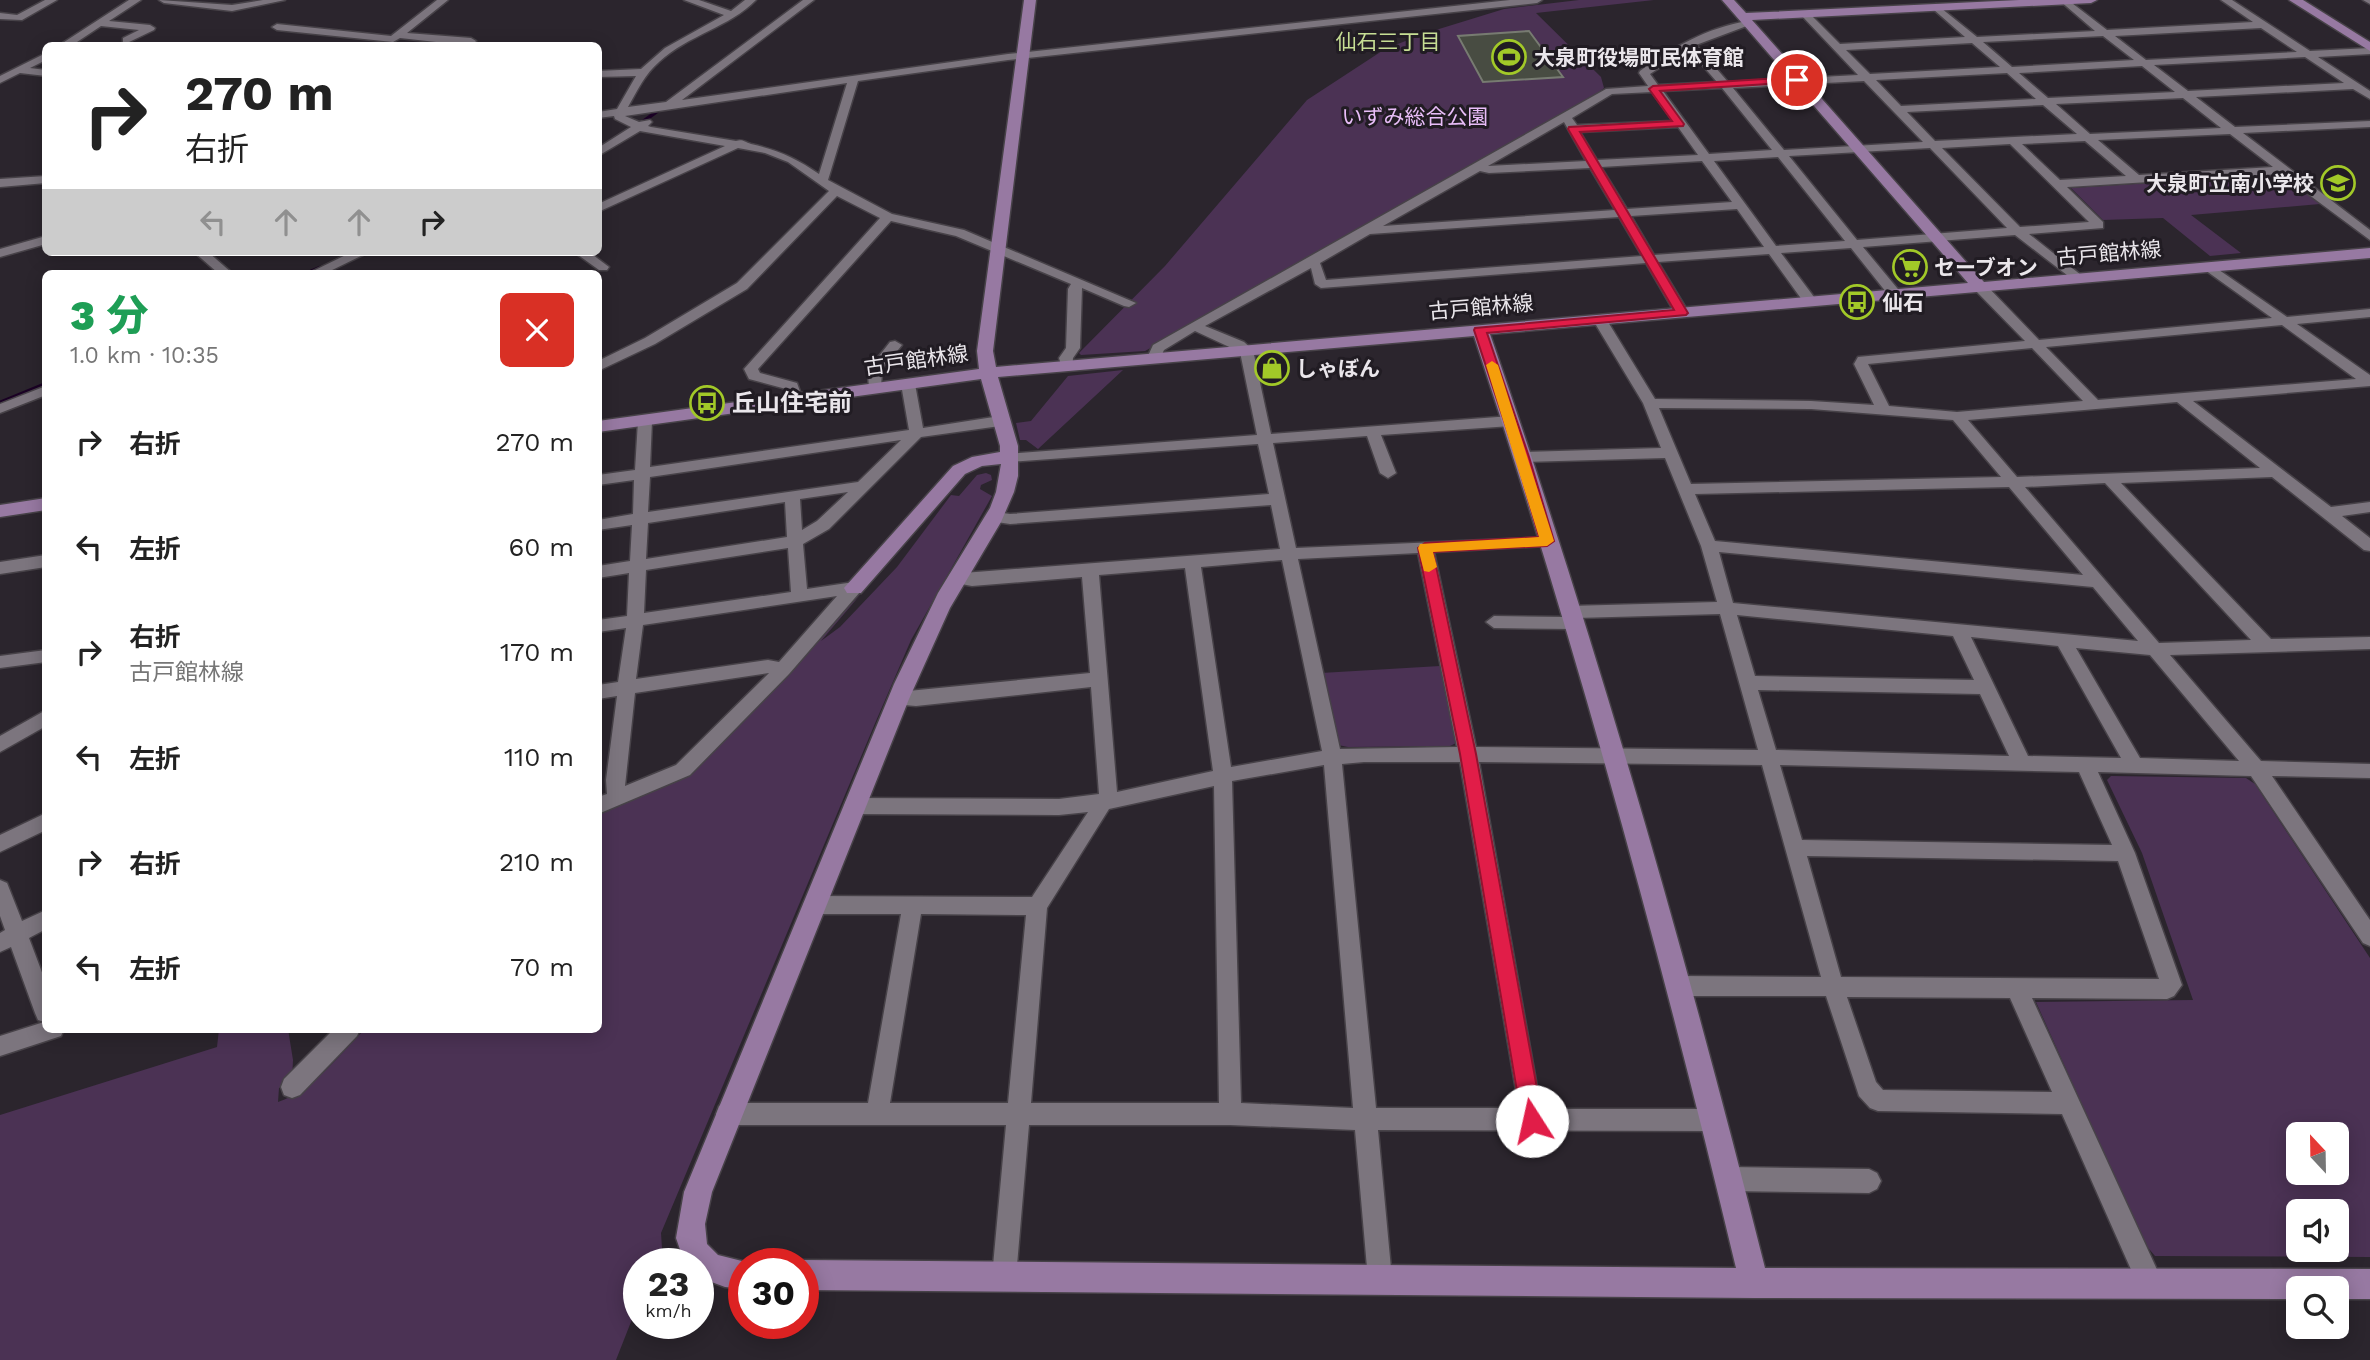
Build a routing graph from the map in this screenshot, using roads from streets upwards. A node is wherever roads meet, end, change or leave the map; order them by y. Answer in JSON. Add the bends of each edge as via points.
{"nodes":[{"id":1,"x":52,"y":0,"type":"edge"},
{"id":2,"x":136,"y":0,"type":"edge"},
{"id":3,"x":164,"y":0,"type":"edge"},
{"id":4,"x":280,"y":0,"type":"edge"},
{"id":5,"x":443,"y":0,"type":"edge"},
{"id":6,"x":689,"y":0,"type":"edge"},
{"id":7,"x":751,"y":0,"type":"edge"},
{"id":8,"x":808,"y":0,"type":"edge"},
{"id":9,"x":1031,"y":0,"type":"edge"},
{"id":10,"x":1537,"y":0,"type":"edge"},
{"id":11,"x":1728,"y":0,"type":"edge"},
{"id":12,"x":2091,"y":0,"type":"edge"},
{"id":13,"x":2226,"y":0,"type":"edge"},
{"id":14,"x":2295,"y":0,"type":"edge"},
{"id":15,"x":265,"y":1,"type":"edge"},
{"id":16,"x":2063,"y":1,"type":"edge"},
{"id":17,"x":1936,"y":7,"type":"junction"},
{"id":18,"x":1805,"y":14,"type":"junction"},
{"id":19,"x":734,"y":15,"type":"junction"},
{"id":20,"x":0,"y":16,"type":"edge"},
{"id":21,"x":1744,"y":21,"type":"junction"},
{"id":22,"x":99,"y":23,"type":"junction"},
{"id":23,"x":2262,"y":25,"type":"junction"},
{"id":24,"x":277,"y":27,"type":"dead end"},
{"id":25,"x":2105,"y":32,"type":"junction"},
{"id":26,"x":1973,"y":39,"type":"junction"},
{"id":27,"x":127,"y":40,"type":"dead end"},
{"id":28,"x":392,"y":40,"type":"edge"},
{"id":29,"x":69,"y":42,"type":"edge"},
{"id":30,"x":470,"y":42,"type":"edge"},
{"id":31,"x":1689,"y":45,"type":"junction"},
{"id":32,"x":1837,"y":47,"type":"junction"},
{"id":33,"x":2370,"y":49,"type":"edge"},
{"id":34,"x":2308,"y":54,"type":"junction"},
{"id":35,"x":1023,"y":55,"type":"junction"},
{"id":36,"x":42,"y":58,"type":"edge"},
{"id":37,"x":2145,"y":62,"type":"junction"},
{"id":38,"x":0,"y":69,"type":"edge"},
{"id":39,"x":2010,"y":70,"type":"junction"},
{"id":40,"x":21,"y":71,"type":"junction"},
{"id":41,"x":645,"y":72,"type":"junction"},
{"id":42,"x":42,"y":73,"type":"edge"},
{"id":43,"x":602,"y":74,"type":"edge"},
{"id":44,"x":1866,"y":76,"type":"junction"},
{"id":45,"x":0,"y":80,"type":"edge"},
{"id":46,"x":853,"y":80,"type":"junction"},
{"id":47,"x":1797,"y":80,"type":"junction"},
{"id":48,"x":1725,"y":85,"type":"junction"},
{"id":49,"x":2355,"y":86,"type":"junction"},
{"id":50,"x":1653,"y":89,"type":"junction"},
{"id":51,"x":2187,"y":95,"type":"junction"},
{"id":52,"x":2370,"y":96,"type":"edge"},
{"id":53,"x":2047,"y":102,"type":"junction"},
{"id":54,"x":667,"y":106,"type":"junction"},
{"id":55,"x":1897,"y":109,"type":"junction"},
{"id":56,"x":620,"y":113,"type":"junction"},
{"id":57,"x":602,"y":115,"type":"edge"},
{"id":58,"x":1566,"y":117,"type":"junction"},
{"id":59,"x":1679,"y":124,"type":"junction"},
{"id":60,"x":2370,"y":124,"type":"edge"},
{"id":61,"x":640,"y":127,"type":"junction"},
{"id":62,"x":1573,"y":129,"type":"junction"},
{"id":63,"x":2234,"y":131,"type":"junction"},
{"id":64,"x":2089,"y":138,"type":"junction"},
{"id":65,"x":2013,"y":141,"type":"junction"},
{"id":66,"x":741,"y":143,"type":"junction"},
{"id":67,"x":1932,"y":145,"type":"junction"},
{"id":68,"x":1858,"y":149,"type":"junction"},
{"id":69,"x":602,"y":151,"type":"edge"},
{"id":70,"x":1780,"y":153,"type":"junction"},
{"id":71,"x":1704,"y":158,"type":"junction"},
{"id":72,"x":1594,"y":164,"type":"junction"},
{"id":73,"x":1479,"y":167,"type":"junction"},
{"id":74,"x":2284,"y":170,"type":"junction"},
{"id":75,"x":42,"y":178,"type":"edge"},
{"id":76,"x":823,"y":179,"type":"junction"},
{"id":77,"x":2137,"y":180,"type":"junction"},
{"id":78,"x":0,"y":183,"type":"edge"},
{"id":79,"x":2058,"y":184,"type":"junction"},
{"id":80,"x":836,"y":191,"type":"junction"},
{"id":81,"x":1739,"y":205,"type":"junction"},
{"id":82,"x":602,"y":207,"type":"edge"},
{"id":83,"x":1623,"y":213,"type":"junction"},
{"id":84,"x":888,"y":217,"type":"junction"},
{"id":85,"x":2016,"y":230,"type":"junction"},
{"id":86,"x":1368,"y":231,"type":"junction"},
{"id":87,"x":2370,"y":236,"type":"edge"},
{"id":88,"x":1936,"y":237,"type":"junction"},
{"id":89,"x":42,"y":241,"type":"edge"},
{"id":90,"x":1852,"y":243,"type":"junction"},
{"id":91,"x":997,"y":250,"type":"junction"},
{"id":92,"x":1772,"y":250,"type":"junction"},
{"id":93,"x":0,"y":253,"type":"edge"},
{"id":94,"x":2370,"y":253,"type":"edge"},
{"id":95,"x":205,"y":256,"type":"edge"},
{"id":96,"x":354,"y":256,"type":"edge"},
{"id":97,"x":586,"y":256,"type":"edge"},
{"id":98,"x":1650,"y":259,"type":"junction"},
{"id":99,"x":1311,"y":264,"type":"junction"},
{"id":100,"x":603,"y":267,"type":"dead end"},
{"id":101,"x":2208,"y":267,"type":"junction"},
{"id":102,"x":222,"y":270,"type":"edge"},
{"id":103,"x":322,"y":270,"type":"edge"},
{"id":104,"x":2076,"y":278,"type":"junction"},
{"id":105,"x":1079,"y":283,"type":"junction"},
{"id":106,"x":1980,"y":287,"type":"junction"},
{"id":107,"x":1895,"y":294,"type":"junction"},
{"id":108,"x":1810,"y":301,"type":"junction"},
{"id":109,"x":1129,"y":303,"type":"dead end"},
{"id":110,"x":1682,"y":313,"type":"junction"},
{"id":111,"x":2370,"y":313,"type":"edge"},
{"id":112,"x":1600,"y":320,"type":"junction"},
{"id":113,"x":2284,"y":321,"type":"junction"},
{"id":114,"x":1194,"y":326,"type":"junction"},
{"id":115,"x":1480,"y":330,"type":"junction"},
{"id":116,"x":2037,"y":344,"type":"junction"},
{"id":117,"x":895,"y":345,"type":"dead end"},
{"id":118,"x":1246,"y":351,"type":"junction"},
{"id":119,"x":1154,"y":358,"type":"junction"},
{"id":120,"x":602,"y":366,"type":"edge"},
{"id":121,"x":1067,"y":366,"type":"junction"},
{"id":122,"x":988,"y":373,"type":"junction"},
{"id":123,"x":2370,"y":382,"type":"edge"},
{"id":124,"x":908,"y":384,"type":"junction"},
{"id":125,"x":874,"y":389,"type":"junction"},
{"id":126,"x":42,"y":392,"type":"edge"},
{"id":127,"x":2179,"y":397,"type":"junction"},
{"id":128,"x":796,"y":400,"type":"junction"},
{"id":129,"x":1650,"y":403,"type":"junction"},
{"id":130,"x":2094,"y":404,"type":"junction"},
{"id":131,"x":0,"y":409,"type":"edge"},
{"id":132,"x":1883,"y":409,"type":"junction"},
{"id":133,"x":1957,"y":416,"type":"junction"},
{"id":134,"x":645,"y":421,"type":"junction"},
{"id":135,"x":1000,"y":421,"type":"junction"},
{"id":136,"x":1511,"y":421,"type":"junction"},
{"id":137,"x":602,"y":426,"type":"edge"},
{"id":138,"x":1372,"y":431,"type":"junction"},
{"id":139,"x":917,"y":433,"type":"junction"},
{"id":140,"x":1264,"y":439,"type":"junction"},
{"id":141,"x":1671,"y":453,"type":"junction"},
{"id":142,"x":1010,"y":457,"type":"junction"},
{"id":143,"x":1523,"y":457,"type":"junction"},
{"id":144,"x":2275,"y":472,"type":"junction"},
{"id":145,"x":643,"y":473,"type":"junction"},
{"id":146,"x":1388,"y":473,"type":"dead end"},
{"id":147,"x":602,"y":479,"type":"edge"},
{"id":148,"x":2109,"y":479,"type":"junction"},
{"id":149,"x":2014,"y":482,"type":"junction"},
{"id":150,"x":860,"y":488,"type":"junction"},
{"id":151,"x":1685,"y":489,"type":"junction"},
{"id":152,"x":792,"y":496,"type":"junction"},
{"id":153,"x":1277,"y":499,"type":"junction"},
{"id":154,"x":42,"y":505,"type":"edge"},
{"id":155,"x":2370,"y":506,"type":"edge"},
{"id":156,"x":0,"y":511,"type":"edge"},
{"id":157,"x":2327,"y":513,"type":"junction"},
{"id":158,"x":996,"y":517,"type":"junction"},
{"id":159,"x":641,"y":519,"type":"junction"},
{"id":160,"x":602,"y":524,"type":"edge"},
{"id":161,"x":796,"y":541,"type":"junction"},
{"id":162,"x":1547,"y":541,"type":"junction"},
{"id":163,"x":2370,"y":546,"type":"edge"},
{"id":164,"x":1709,"y":547,"type":"junction"},
{"id":165,"x":1425,"y":548,"type":"junction"},
{"id":166,"x":1288,"y":554,"type":"junction"},
{"id":167,"x":42,"y":562,"type":"edge"},
{"id":168,"x":1192,"y":562,"type":"junction"},
{"id":169,"x":638,"y":566,"type":"junction"},
{"id":170,"x":0,"y":568,"type":"edge"},
{"id":171,"x":1090,"y":570,"type":"junction"},
{"id":172,"x":602,"y":571,"type":"edge"},
{"id":173,"x":956,"y":578,"type":"junction"},
{"id":174,"x":2097,"y":582,"type":"junction"},
{"id":175,"x":854,"y":588,"type":"junction"},
{"id":176,"x":799,"y":594,"type":"junction"},
{"id":177,"x":1727,"y":608,"type":"junction"},
{"id":178,"x":1571,"y":617,"type":"junction"},
{"id":179,"x":635,"y":620,"type":"junction"},
{"id":180,"x":1494,"y":622,"type":"dead end"},
{"id":181,"x":602,"y":625,"type":"edge"},
{"id":182,"x":1959,"y":631,"type":"junction"},
{"id":183,"x":2064,"y":641,"type":"junction"},
{"id":184,"x":2370,"y":643,"type":"edge"},
{"id":185,"x":2266,"y":645,"type":"junction"},
{"id":186,"x":2156,"y":649,"type":"junction"},
{"id":187,"x":42,"y":657,"type":"edge"},
{"id":188,"x":0,"y":662,"type":"edge"},
{"id":189,"x":782,"y":670,"type":"junction"},
{"id":190,"x":1099,"y":679,"type":"junction"},
{"id":191,"x":1748,"y":683,"type":"junction"},
{"id":192,"x":1985,"y":687,"type":"junction"},
{"id":193,"x":627,"y":688,"type":"junction"},
{"id":194,"x":602,"y":691,"type":"edge"},
{"id":195,"x":898,"y":699,"type":"junction"},
{"id":196,"x":42,"y":719,"type":"edge"},
{"id":197,"x":0,"y":745,"type":"edge"},
{"id":198,"x":1468,"y":754,"type":"junction"},
{"id":199,"x":1614,"y":754,"type":"junction"},
{"id":200,"x":1332,"y":757,"type":"junction"},
{"id":201,"x":1768,"y":758,"type":"junction"},
{"id":202,"x":2021,"y":761,"type":"junction"},
{"id":203,"x":2085,"y":764,"type":"junction"},
{"id":204,"x":2134,"y":765,"type":"junction"},
{"id":205,"x":2256,"y":768,"type":"junction"},
{"id":206,"x":2370,"y":771,"type":"edge"},
{"id":207,"x":1223,"y":778,"type":"junction"},
{"id":208,"x":617,"y":798,"type":"junction"},
{"id":209,"x":1103,"y":803,"type":"junction"},
{"id":210,"x":602,"y":804,"type":"edge"},
{"id":211,"x":853,"y":806,"type":"junction"},
{"id":212,"x":42,"y":823,"type":"edge"},
{"id":213,"x":0,"y":844,"type":"edge"},
{"id":214,"x":1794,"y":848,"type":"junction"},
{"id":215,"x":2125,"y":853,"type":"junction"},
{"id":216,"x":0,"y":889,"type":"edge"},
{"id":217,"x":813,"y":905,"type":"junction"},
{"id":218,"x":1037,"y":906,"type":"junction"},
{"id":219,"x":912,"y":907,"type":"junction"},
{"id":220,"x":42,"y":921,"type":"edge"},
{"id":221,"x":2370,"y":937,"type":"edge"},
{"id":222,"x":8,"y":939,"type":"edge"},
{"id":223,"x":1678,"y":986,"type":"junction"},
{"id":224,"x":1834,"y":988,"type":"junction"},
{"id":225,"x":2017,"y":989,"type":"junction"},
{"id":226,"x":42,"y":1011,"type":"edge"},
{"id":227,"x":42,"y":1029,"type":"edge"},
{"id":228,"x":345,"y":1033,"type":"edge"},
{"id":229,"x":0,"y":1046,"type":"edge"},
{"id":230,"x":292,"y":1087,"type":"dead end"},
{"id":231,"x":2068,"y":1103,"type":"junction"},
{"id":232,"x":1019,"y":1113,"type":"junction"},
{"id":233,"x":727,"y":1114,"type":"junction"},
{"id":234,"x":1230,"y":1114,"type":"junction"},
{"id":235,"x":877,"y":1115,"type":"junction"},
{"id":236,"x":1364,"y":1119,"type":"junction"},
{"id":237,"x":1714,"y":1120,"type":"junction"},
{"id":238,"x":1532,"y":1121,"type":"junction"},
{"id":239,"x":1729,"y":1179,"type":"junction"},
{"id":240,"x":1869,"y":1181,"type":"dead end"},
{"id":241,"x":728,"y":1274,"type":"edge"},
{"id":242,"x":819,"y":1275,"type":"edge"},
{"id":243,"x":1004,"y":1277,"type":"junction"},
{"id":244,"x":1380,"y":1279,"type":"junction"},
{"id":245,"x":1754,"y":1283,"type":"junction"},
{"id":246,"x":2150,"y":1283,"type":"junction"},
{"id":247,"x":2370,"y":1284,"type":"edge"}],
"edges":[{"from":1,"to":20,"type":"street","via":[[19,18]]},
{"from":2,"to":22,"type":"street"},
{"from":3,"to":15,"type":"street","via":[[232,8]]},
{"from":4,"to":15,"type":"street"},
{"from":5,"to":28,"type":"street"},
{"from":6,"to":19,"type":"street"},
{"from":7,"to":19,"type":"street"},
{"from":8,"to":54,"type":"street"},
{"from":9,"to":35,"type":"street"},
{"from":10,"to":35,"type":"street"},
{"from":11,"to":21,"type":"street"},
{"from":12,"to":16,"type":"street"},
{"from":13,"to":23,"type":"street"},
{"from":14,"to":33,"type":"street"},
{"from":16,"to":17,"type":"street"},
{"from":16,"to":25,"type":"street"},
{"from":17,"to":18,"type":"street"},
{"from":17,"to":26,"type":"street"},
{"from":18,"to":21,"type":"street"},
{"from":18,"to":32,"type":"street"},
{"from":19,"to":41,"type":"street","via":[[679,43]]},
{"from":21,"to":31,"type":"street"},
{"from":21,"to":47,"type":"street"},
{"from":22,"to":27,"type":"street","via":[[150,28]]},
{"from":22,"to":29,"type":"street"},
{"from":23,"to":25,"type":"street"},
{"from":23,"to":34,"type":"street"},
{"from":24,"to":28,"type":"street"},
{"from":25,"to":26,"type":"street"},
{"from":25,"to":37,"type":"street"},
{"from":26,"to":32,"type":"street"},
{"from":26,"to":39,"type":"street"},
{"from":28,"to":30,"type":"street"},
{"from":31,"to":48,"type":"street"},
{"from":31,"to":50,"type":"street","via":[[1644,73]]},
{"from":32,"to":44,"type":"street"},
{"from":33,"to":34,"type":"street"},
{"from":34,"to":37,"type":"street"},
{"from":34,"to":49,"type":"street"},
{"from":35,"to":46,"type":"street"},
{"from":35,"to":91,"type":"street"},
{"from":36,"to":40,"type":"street"},
{"from":37,"to":39,"type":"street"},
{"from":37,"to":51,"type":"street"},
{"from":38,"to":40,"type":"street"},
{"from":39,"to":44,"type":"street"},
{"from":39,"to":53,"type":"street"},
{"from":40,"to":42,"type":"street"},
{"from":40,"to":45,"type":"street"},
{"from":41,"to":43,"type":"street"},
{"from":41,"to":56,"type":"street"},
{"from":44,"to":47,"type":"street"},
{"from":44,"to":55,"type":"street"},
{"from":46,"to":54,"type":"street"},
{"from":46,"to":76,"type":"street"},
{"from":47,"to":48,"type":"street"},
{"from":47,"to":68,"type":"street"},
{"from":48,"to":50,"type":"street"},
{"from":48,"to":70,"type":"street"},
{"from":49,"to":51,"type":"street"},
{"from":49,"to":52,"type":"street"},
{"from":50,"to":58,"type":"street","via":[[1610,91]]},
{"from":50,"to":59,"type":"street"},
{"from":51,"to":53,"type":"street"},
{"from":51,"to":63,"type":"street"},
{"from":53,"to":55,"type":"street"},
{"from":53,"to":64,"type":"street"},
{"from":54,"to":56,"type":"street"},
{"from":54,"to":61,"type":"street"},
{"from":55,"to":67,"type":"street"},
{"from":56,"to":57,"type":"street"},
{"from":56,"to":61,"type":"street","via":[[619,117]]},
{"from":58,"to":62,"type":"street"},
{"from":58,"to":73,"type":"street"},
{"from":59,"to":62,"type":"street"},
{"from":59,"to":71,"type":"street"},
{"from":60,"to":63,"type":"street"},
{"from":61,"to":66,"type":"street"},
{"from":61,"to":69,"type":"street"},
{"from":62,"to":72,"type":"street"},
{"from":63,"to":64,"type":"street"},
{"from":63,"to":74,"type":"street"},
{"from":64,"to":65,"type":"street"},
{"from":64,"to":77,"type":"street"},
{"from":65,"to":67,"type":"street"},
{"from":65,"to":79,"type":"street"},
{"from":66,"to":76,"type":"street","via":[[768,149]]},
{"from":66,"to":82,"type":"street"},
{"from":67,"to":68,"type":"street"},
{"from":67,"to":85,"type":"street"},
{"from":68,"to":70,"type":"street"},
{"from":68,"to":88,"type":"street"},
{"from":70,"to":71,"type":"street"},
{"from":70,"to":90,"type":"street"},
{"from":71,"to":72,"type":"street"},
{"from":71,"to":81,"type":"street"},
{"from":72,"to":73,"type":"street"},
{"from":72,"to":83,"type":"street"},
{"from":73,"to":86,"type":"street"},
{"from":74,"to":77,"type":"street"},
{"from":74,"to":87,"type":"street"},
{"from":75,"to":78,"type":"street"},
{"from":76,"to":80,"type":"street"},
{"from":77,"to":79,"type":"street"},
{"from":79,"to":85,"type":"street","via":[[2099,225]]},
{"from":80,"to":84,"type":"street"},
{"from":80,"to":120,"type":"street","via":[[742,286]]},
{"from":81,"to":83,"type":"street"},
{"from":81,"to":92,"type":"street"},
{"from":83,"to":86,"type":"street"},
{"from":83,"to":98,"type":"street"},
{"from":84,"to":91,"type":"street","via":[[960,233]]},
{"from":84,"to":128,"type":"street","via":[[751,369],[754,376],[792,386]]},
{"from":85,"to":88,"type":"street"},
{"from":85,"to":104,"type":"street"},
{"from":86,"to":99,"type":"street"},
{"from":88,"to":90,"type":"street"},
{"from":88,"to":106,"type":"street"},
{"from":89,"to":93,"type":"street"},
{"from":90,"to":92,"type":"street"},
{"from":90,"to":107,"type":"street"},
{"from":91,"to":105,"type":"street"},
{"from":91,"to":122,"type":"street","via":[[985,351]]},
{"from":92,"to":98,"type":"street"},
{"from":92,"to":108,"type":"street"},
{"from":94,"to":101,"type":"street","name":"古戸館林線"},
{"from":95,"to":102,"type":"street"},
{"from":96,"to":103,"type":"street"},
{"from":97,"to":100,"type":"street"},
{"from":98,"to":99,"type":"street","via":[[1321,284],[1317,267]]},
{"from":98,"to":110,"type":"street"},
{"from":99,"to":114,"type":"street"},
{"from":101,"to":104,"type":"street","name":"古戸館林線"},
{"from":101,"to":113,"type":"street"},
{"from":104,"to":106,"type":"street","name":"古戸館林線"},
{"from":105,"to":109,"type":"street"},
{"from":105,"to":121,"type":"street","via":[[1074,289],[1073,348]]},
{"from":106,"to":107,"type":"street","name":"古戸館林線"},
{"from":106,"to":116,"type":"street"},
{"from":107,"to":108,"type":"street","name":"古戸館林線"},
{"from":108,"to":110,"type":"street","name":"古戸館林線"},
{"from":110,"to":112,"type":"street","name":"古戸館林線"},
{"from":111,"to":113,"type":"street"},
{"from":112,"to":115,"type":"street","name":"古戸館林線"},
{"from":112,"to":129,"type":"street"},
{"from":113,"to":116,"type":"street"},
{"from":113,"to":123,"type":"street"},
{"from":114,"to":118,"type":"street"},
{"from":114,"to":119,"type":"street","via":[[1158,348]]},
{"from":115,"to":118,"type":"street","name":"古戸館林線"},
{"from":115,"to":136,"type":"street"},
{"from":116,"to":130,"type":"street"},
{"from":116,"to":132,"type":"street","via":[[1863,360]]},
{"from":117,"to":125,"type":"street","via":[[875,370]]},
{"from":118,"to":119,"type":"street","name":"古戸館林線"},
{"from":118,"to":140,"type":"street"},
{"from":119,"to":121,"type":"street","name":"古戸館林線"},
{"from":121,"to":122,"type":"street","name":"古戸館林線"},
{"from":122,"to":124,"type":"street","name":"古戸館林線"},
{"from":122,"to":135,"type":"street"},
{"from":123,"to":127,"type":"street"},
{"from":124,"to":125,"type":"street","name":"古戸館林線"},
{"from":124,"to":139,"type":"street"},
{"from":125,"to":128,"type":"street","name":"古戸館林線"},
{"from":126,"to":131,"type":"street"},
{"from":127,"to":130,"type":"street"},
{"from":127,"to":144,"type":"street"},
{"from":128,"to":134,"type":"street","name":"古戸館林線"},
{"from":129,"to":132,"type":"street"},
{"from":129,"to":141,"type":"street"},
{"from":130,"to":133,"type":"street"},
{"from":132,"to":133,"type":"street"},
{"from":133,"to":149,"type":"street"},
{"from":134,"to":137,"type":"street","name":"古戸館林線"},
{"from":134,"to":145,"type":"street"},
{"from":135,"to":139,"type":"street"},
{"from":135,"to":142,"type":"street"},
{"from":136,"to":138,"type":"street"},
{"from":136,"to":143,"type":"street"},
{"from":138,"to":140,"type":"street"},
{"from":138,"to":146,"type":"street"},
{"from":139,"to":145,"type":"street"},
{"from":139,"to":150,"type":"street"},
{"from":140,"to":142,"type":"street"},
{"from":140,"to":153,"type":"street"},
{"from":141,"to":143,"type":"street"},
{"from":141,"to":151,"type":"street"},
{"from":142,"to":158,"type":"street","via":[[1009,478]]},
{"from":142,"to":175,"type":"street","via":[[978,461],[959,470]]},
{"from":143,"to":162,"type":"street"},
{"from":144,"to":148,"type":"street"},
{"from":144,"to":157,"type":"street"},
{"from":145,"to":147,"type":"street"},
{"from":145,"to":159,"type":"street"},
{"from":148,"to":149,"type":"street"},
{"from":148,"to":185,"type":"street"},
{"from":149,"to":151,"type":"street"},
{"from":149,"to":174,"type":"street"},
{"from":150,"to":152,"type":"street"},
{"from":150,"to":161,"type":"street","via":[[823,525]]},
{"from":151,"to":164,"type":"street"},
{"from":152,"to":159,"type":"street"},
{"from":152,"to":161,"type":"street"},
{"from":153,"to":158,"type":"street"},
{"from":153,"to":166,"type":"street"},
{"from":154,"to":156,"type":"street"},
{"from":155,"to":157,"type":"street"},
{"from":157,"to":163,"type":"street"},
{"from":158,"to":173,"type":"street"},
{"from":159,"to":160,"type":"street"},
{"from":159,"to":169,"type":"street"},
{"from":161,"to":169,"type":"street"},
{"from":161,"to":176,"type":"street"},
{"from":162,"to":165,"type":"street"},
{"from":162,"to":178,"type":"street"},
{"from":164,"to":174,"type":"street"},
{"from":164,"to":177,"type":"street"},
{"from":165,"to":166,"type":"street"},
{"from":165,"to":198,"type":"street"},
{"from":166,"to":168,"type":"street"},
{"from":166,"to":200,"type":"street"},
{"from":167,"to":170,"type":"street"},
{"from":168,"to":171,"type":"street"},
{"from":168,"to":207,"type":"street"},
{"from":169,"to":172,"type":"street"},
{"from":169,"to":179,"type":"street"},
{"from":171,"to":173,"type":"street"},
{"from":171,"to":190,"type":"street"},
{"from":173,"to":195,"type":"street"},
{"from":174,"to":186,"type":"street"},
{"from":175,"to":176,"type":"street"},
{"from":175,"to":189,"type":"street"},
{"from":176,"to":179,"type":"street"},
{"from":177,"to":178,"type":"street"},
{"from":177,"to":182,"type":"street"},
{"from":177,"to":191,"type":"street"},
{"from":178,"to":180,"type":"street"},
{"from":178,"to":199,"type":"street"},
{"from":179,"to":181,"type":"street"},
{"from":179,"to":193,"type":"street"},
{"from":182,"to":183,"type":"street"},
{"from":182,"to":192,"type":"street"},
{"from":183,"to":186,"type":"street"},
{"from":183,"to":204,"type":"street"},
{"from":184,"to":185,"type":"street"},
{"from":185,"to":186,"type":"street"},
{"from":186,"to":205,"type":"street"},
{"from":187,"to":188,"type":"street"},
{"from":189,"to":193,"type":"street","via":[[768,666]]},
{"from":189,"to":208,"type":"street","via":[[683,770]]},
{"from":190,"to":195,"type":"street"},
{"from":190,"to":209,"type":"street","via":[[1108,794]]},
{"from":191,"to":192,"type":"street"},
{"from":191,"to":201,"type":"street"},
{"from":192,"to":202,"type":"street"},
{"from":193,"to":194,"type":"street"},
{"from":193,"to":208,"type":"street","via":[[615,780]]},
{"from":195,"to":211,"type":"street"},
{"from":196,"to":197,"type":"street"},
{"from":198,"to":199,"type":"street"},
{"from":198,"to":200,"type":"street"},
{"from":198,"to":238,"type":"street"},
{"from":199,"to":201,"type":"street"},
{"from":199,"to":223,"type":"street"},
{"from":200,"to":207,"type":"street"},
{"from":200,"to":236,"type":"street"},
{"from":201,"to":202,"type":"street"},
{"from":201,"to":214,"type":"street"},
{"from":202,"to":203,"type":"street"},
{"from":203,"to":204,"type":"street"},
{"from":203,"to":215,"type":"street"},
{"from":204,"to":205,"type":"street"},
{"from":205,"to":206,"type":"street"},
{"from":205,"to":221,"type":"street"},
{"from":207,"to":209,"type":"street"},
{"from":207,"to":234,"type":"street"},
{"from":208,"to":210,"type":"street"},
{"from":209,"to":211,"type":"street"},
{"from":209,"to":218,"type":"street"},
{"from":211,"to":217,"type":"street"},
{"from":212,"to":213,"type":"street"},
{"from":214,"to":215,"type":"street"},
{"from":214,"to":224,"type":"street"},
{"from":215,"to":225,"type":"street","via":[[2171,985],[2167,989]]},
{"from":216,"to":222,"type":"street"},
{"from":217,"to":219,"type":"street"},
{"from":217,"to":233,"type":"street"},
{"from":218,"to":219,"type":"street"},
{"from":218,"to":232,"type":"street"},
{"from":219,"to":235,"type":"street"},
{"from":220,"to":222,"type":"street"},
{"from":222,"to":226,"type":"street"},
{"from":223,"to":224,"type":"street"},
{"from":223,"to":237,"type":"street"},
{"from":224,"to":225,"type":"street"},
{"from":224,"to":231,"type":"street","via":[[1867,1088],[1878,1100]]},
{"from":225,"to":231,"type":"street"},
{"from":227,"to":229,"type":"street"},
{"from":228,"to":230,"type":"street"},
{"from":231,"to":246,"type":"street"},
{"from":232,"to":234,"type":"street"},
{"from":232,"to":235,"type":"street"},
{"from":232,"to":243,"type":"street"},
{"from":233,"to":235,"type":"street"},
{"from":233,"to":241,"type":"street","via":[[698,1192],[689,1233],[694,1255],[702,1264]]},
{"from":234,"to":236,"type":"street"},
{"from":236,"to":238,"type":"street"},
{"from":236,"to":244,"type":"street"},
{"from":237,"to":238,"type":"street"},
{"from":237,"to":239,"type":"street"},
{"from":239,"to":240,"type":"street"},
{"from":239,"to":245,"type":"street"},
{"from":242,"to":243,"type":"street"},
{"from":243,"to":244,"type":"street"},
{"from":244,"to":245,"type":"street"},
{"from":245,"to":246,"type":"street"},
{"from":246,"to":247,"type":"street"}]}
